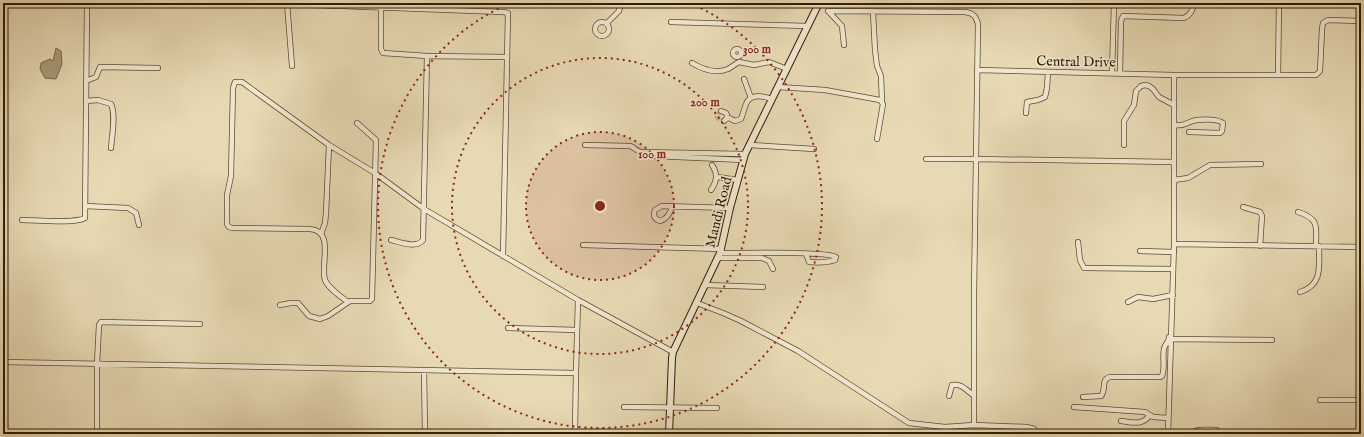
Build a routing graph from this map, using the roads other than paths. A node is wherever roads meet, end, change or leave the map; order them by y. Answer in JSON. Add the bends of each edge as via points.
{"nodes":[{"id":1,"x":87,"y":3,"type":"edge"},
{"id":2,"x":621,"y":3,"type":"edge"},
{"id":3,"x":819,"y":3,"type":"edge"},
{"id":4,"x":1114,"y":3,"type":"edge"},
{"id":5,"x":1195,"y":3,"type":"edge"},
{"id":6,"x":1279,"y":3,"type":"edge"},
{"id":7,"x":287,"y":4,"type":"edge"},
{"id":8,"x":381,"y":8,"type":"junction"},
{"id":9,"x":873,"y":12,"type":"junction"},
{"id":10,"x":1361,"y":21,"type":"edge"},
{"id":11,"x":672,"y":22,"type":"dead end"},
{"id":12,"x":607,"y":23,"type":"dead end"},
{"id":13,"x":808,"y":26,"type":"junction"},
{"id":14,"x":844,"y":45,"type":"dead end"},
{"id":15,"x":427,"y":56,"type":"junction"},
{"id":16,"x":507,"y":57,"type":"junction"},
{"id":17,"x":692,"y":63,"type":"dead end"},
{"id":18,"x":292,"y":66,"type":"dead end"},
{"id":19,"x":158,"y":68,"type":"dead end"},
{"id":20,"x":787,"y":68,"type":"junction"},
{"id":21,"x":977,"y":70,"type":"junction"},
{"id":22,"x":1048,"y":72,"type":"junction"},
{"id":23,"x":1112,"y":73,"type":"junction"},
{"id":24,"x":1120,"y":73,"type":"junction"},
{"id":25,"x":1174,"y":74,"type":"junction"},
{"id":26,"x":1278,"y":75,"type":"junction"},
{"id":27,"x":744,"y":79,"type":"dead end"},
{"id":28,"x":86,"y":81,"type":"junction"},
{"id":29,"x":778,"y":87,"type":"junction"},
{"id":30,"x":751,"y":98,"type":"junction"},
{"id":31,"x":772,"y":100,"type":"junction"},
{"id":32,"x":86,"y":101,"type":"junction"},
{"id":33,"x":882,"y":101,"type":"junction"},
{"id":34,"x":1174,"y":105,"type":"junction"},
{"id":35,"x":722,"y":111,"type":"dead end"},
{"id":36,"x":1026,"y":113,"type":"dead end"},
{"id":37,"x":357,"y":123,"type":"dead end"},
{"id":38,"x":1174,"y":125,"type":"junction"},
{"id":39,"x":1189,"y":132,"type":"dead end"},
{"id":40,"x":877,"y":139,"type":"dead end"},
{"id":41,"x":330,"y":145,"type":"junction"},
{"id":42,"x":585,"y":145,"type":"dead end"},
{"id":43,"x":750,"y":145,"type":"junction"},
{"id":44,"x":1124,"y":146,"type":"dead end"},
{"id":45,"x":111,"y":148,"type":"dead end"},
{"id":46,"x":814,"y":149,"type":"dead end"},
{"id":47,"x":655,"y":156,"type":"dead end"},
{"id":48,"x":744,"y":157,"type":"junction"},
{"id":49,"x":926,"y":159,"type":"dead end"},
{"id":50,"x":976,"y":159,"type":"junction"},
{"id":51,"x":1174,"y":162,"type":"junction"},
{"id":52,"x":1261,"y":164,"type":"dead end"},
{"id":53,"x":712,"y":165,"type":"dead end"},
{"id":54,"x":375,"y":173,"type":"junction"},
{"id":55,"x":717,"y":177,"type":"junction"},
{"id":56,"x":738,"y":180,"type":"junction"},
{"id":57,"x":1174,"y":180,"type":"junction"},
{"id":58,"x":711,"y":190,"type":"dead end"},
{"id":59,"x":85,"y":206,"type":"junction"},
{"id":60,"x":672,"y":207,"type":"dead end"},
{"id":61,"x":1244,"y":207,"type":"dead end"},
{"id":62,"x":730,"y":208,"type":"junction"},
{"id":63,"x":424,"y":209,"type":"junction"},
{"id":64,"x":1298,"y":212,"type":"dead end"},
{"id":65,"x":22,"y":220,"type":"dead end"},
{"id":66,"x":139,"y":225,"type":"dead end"},
{"id":67,"x":321,"y":234,"type":"junction"},
{"id":68,"x":391,"y":240,"type":"dead end"},
{"id":69,"x":1078,"y":242,"type":"dead end"},
{"id":70,"x":1174,"y":244,"type":"junction"},
{"id":71,"x":583,"y":245,"type":"dead end"},
{"id":72,"x":1260,"y":246,"type":"junction"},
{"id":73,"x":1317,"y":246,"type":"junction"},
{"id":74,"x":1361,"y":247,"type":"edge"},
{"id":75,"x":1140,"y":251,"type":"dead end"},
{"id":76,"x":1174,"y":252,"type":"junction"},
{"id":77,"x":720,"y":253,"type":"junction"},
{"id":78,"x":806,"y":254,"type":"junction"},
{"id":79,"x":503,"y":256,"type":"junction"},
{"id":80,"x":773,"y":268,"type":"dead end"},
{"id":81,"x":1173,"y":269,"type":"junction"},
{"id":82,"x":706,"y":285,"type":"junction"},
{"id":83,"x":763,"y":287,"type":"dead end"},
{"id":84,"x":1300,"y":292,"type":"dead end"},
{"id":85,"x":1173,"y":295,"type":"junction"},
{"id":86,"x":578,"y":300,"type":"junction"},
{"id":87,"x":348,"y":302,"type":"junction"},
{"id":88,"x":1128,"y":302,"type":"dead end"},
{"id":89,"x":697,"y":303,"type":"junction"},
{"id":90,"x":280,"y":305,"type":"dead end"},
{"id":91,"x":200,"y":324,"type":"dead end"},
{"id":92,"x":1172,"y":327,"type":"junction"},
{"id":93,"x":508,"y":328,"type":"dead end"},
{"id":94,"x":577,"y":330,"type":"junction"},
{"id":95,"x":1172,"y":339,"type":"junction"},
{"id":96,"x":1272,"y":340,"type":"dead end"},
{"id":97,"x":673,"y":352,"type":"junction"},
{"id":98,"x":3,"y":362,"type":"edge"},
{"id":99,"x":97,"y":364,"type":"junction"},
{"id":100,"x":424,"y":370,"type":"junction"},
{"id":101,"x":576,"y":373,"type":"junction"},
{"id":102,"x":973,"y":395,"type":"junction"},
{"id":103,"x":949,"y":396,"type":"dead end"},
{"id":104,"x":1082,"y":397,"type":"dead end"},
{"id":105,"x":1320,"y":400,"type":"dead end"},
{"id":106,"x":1361,"y":400,"type":"edge"},
{"id":107,"x":624,"y":408,"type":"dead end"},
{"id":108,"x":670,"y":408,"type":"junction"},
{"id":109,"x":716,"y":408,"type":"dead end"},
{"id":110,"x":1074,"y":408,"type":"dead end"},
{"id":111,"x":1149,"y":416,"type":"junction"},
{"id":112,"x":1168,"y":418,"type":"junction"},
{"id":113,"x":1121,"y":420,"type":"dead end"},
{"id":114,"x":974,"y":425,"type":"junction"},
{"id":115,"x":1003,"y":426,"type":"junction"},
{"id":116,"x":945,"y":427,"type":"junction"},
{"id":117,"x":575,"y":431,"type":"dead end"},
{"id":118,"x":97,"y":434,"type":"edge"},
{"id":119,"x":425,"y":434,"type":"edge"},
{"id":120,"x":669,"y":434,"type":"edge"},
{"id":121,"x":945,"y":434,"type":"edge"},
{"id":122,"x":1003,"y":434,"type":"edge"},
{"id":123,"x":1036,"y":434,"type":"edge"},
{"id":124,"x":1168,"y":434,"type":"edge"},
{"id":125,"x":1190,"y":434,"type":"edge"},
{"id":126,"x":1221,"y":434,"type":"edge"}],
"edges":[{"from":1,"to":28,"type":"street"},
{"from":2,"to":12,"type":"street","via":[[619,11]]},
{"from":3,"to":13,"type":"street","name":"Mandi Road"},
{"from":4,"to":23,"type":"street"},
{"from":5,"to":24,"type":"street","via":[[1192,13],[1184,18],[1123,16]]},
{"from":6,"to":26,"type":"street"},
{"from":7,"to":8,"type":"street"},
{"from":7,"to":18,"type":"street"},
{"from":8,"to":15,"type":"street","via":[[382,52]]},
{"from":8,"to":16,"type":"street","via":[[507,12]]},
{"from":9,"to":14,"type":"street","via":[[828,11],[842,26]]},
{"from":9,"to":21,"type":"street","via":[[965,12],[975,15],[978,24]]},
{"from":9,"to":33,"type":"street","via":[[876,64],[882,76]]},
{"from":10,"to":26,"type":"street","name":"Central Drive","via":[[1328,20],[1324,23],[1320,71],[1316,75]]},
{"from":11,"to":13,"type":"street"},
{"from":13,"to":20,"type":"street","name":"Mandi Road"},
{"from":15,"to":16,"type":"street"},
{"from":15,"to":63,"type":"street"},
{"from":16,"to":79,"type":"street"},
{"from":17,"to":20,"type":"street","via":[[716,71],[727,69],[739,60],[754,65],[769,62]]},
{"from":19,"to":28,"type":"street","via":[[100,67],[96,77]]},
{"from":20,"to":29,"type":"street","name":"Mandi Road"},
{"from":21,"to":22,"type":"street","name":"Central Drive"},
{"from":21,"to":50,"type":"street"},
{"from":22,"to":23,"type":"street","name":"Central Drive"},
{"from":22,"to":36,"type":"street","via":[[1045,97],[1027,102]]},
{"from":23,"to":24,"type":"street","name":"Central Drive"},
{"from":24,"to":25,"type":"street","name":"Central Drive"},
{"from":25,"to":26,"type":"street","name":"Central Drive"},
{"from":25,"to":34,"type":"street"},
{"from":27,"to":30,"type":"street"},
{"from":28,"to":32,"type":"street"},
{"from":29,"to":31,"type":"street","name":"Mandi Road"},
{"from":29,"to":33,"type":"street","via":[[832,91]]},
{"from":30,"to":31,"type":"street","via":[[758,96]]},
{"from":30,"to":35,"type":"street","via":[[746,103],[741,119],[725,119],[726,113]]},
{"from":31,"to":43,"type":"street","name":"Mandi Road"},
{"from":32,"to":45,"type":"street","via":[[98,100],[111,104]]},
{"from":32,"to":59,"type":"street"},
{"from":33,"to":40,"type":"street","via":[[883,110]]},
{"from":34,"to":38,"type":"street"},
{"from":34,"to":44,"type":"street","via":[[1158,97],[1149,86],[1140,86],[1136,91],[1134,105],[1124,121]]},
{"from":37,"to":54,"type":"street","via":[[375,139]]},
{"from":38,"to":39,"type":"street","via":[[1183,126],[1198,120],[1219,121],[1222,124],[1220,133]]},
{"from":38,"to":51,"type":"street"},
{"from":41,"to":54,"type":"street"},
{"from":41,"to":67,"type":"street","via":[[326,213]]},
{"from":41,"to":67,"type":"street","via":[[242,82],[234,83],[227,224],[232,228],[314,229]]},
{"from":42,"to":48,"type":"street","via":[[630,146],[641,152]]},
{"from":43,"to":46,"type":"street"},
{"from":43,"to":48,"type":"street","name":"Mandi Road"},
{"from":47,"to":48,"type":"street"},
{"from":48,"to":56,"type":"street","name":"Mandi Road"},
{"from":49,"to":50,"type":"street"},
{"from":50,"to":51,"type":"street"},
{"from":50,"to":102,"type":"street"},
{"from":51,"to":57,"type":"street"},
{"from":52,"to":57,"type":"street","via":[[1210,165],[1188,178]]},
{"from":53,"to":55,"type":"street"},
{"from":54,"to":63,"type":"street"},
{"from":54,"to":87,"type":"street","via":[[373,298],[370,301]]},
{"from":55,"to":56,"type":"street"},
{"from":55,"to":58,"type":"street"},
{"from":56,"to":62,"type":"street","name":"Mandi Road"},
{"from":57,"to":70,"type":"street"},
{"from":59,"to":65,"type":"street","via":[[83,220]]},
{"from":59,"to":66,"type":"street","via":[[131,209],[137,215]]},
{"from":60,"to":62,"type":"street"},
{"from":61,"to":72,"type":"street","via":[[1261,214]]},
{"from":62,"to":77,"type":"street","name":"Mandi Road"},
{"from":63,"to":68,"type":"street","via":[[421,243],[410,244]]},
{"from":63,"to":79,"type":"street"},
{"from":64,"to":73,"type":"street","via":[[1314,221]]},
{"from":67,"to":87,"type":"street","via":[[325,243],[325,280],[330,288]]},
{"from":69,"to":81,"type":"street","via":[[1080,260],[1084,268]]},
{"from":70,"to":72,"type":"street"},
{"from":70,"to":76,"type":"street"},
{"from":71,"to":77,"type":"street"},
{"from":72,"to":73,"type":"street"},
{"from":73,"to":74,"type":"street"},
{"from":73,"to":84,"type":"street","via":[[1319,266],[1316,282]]},
{"from":75,"to":76,"type":"street"},
{"from":76,"to":81,"type":"street"},
{"from":77,"to":78,"type":"street"},
{"from":77,"to":80,"type":"street","via":[[762,258],[769,261]]},
{"from":77,"to":82,"type":"street","name":"Mandi Road"},
{"from":78,"to":78,"type":"street","via":[[833,255],[836,257],[827,263],[810,262]]},
{"from":79,"to":86,"type":"street"},
{"from":81,"to":85,"type":"street"},
{"from":82,"to":83,"type":"street"},
{"from":82,"to":89,"type":"street","name":"Mandi Road"},
{"from":85,"to":88,"type":"street","via":[[1153,299],[1138,297]]},
{"from":85,"to":92,"type":"street"},
{"from":86,"to":94,"type":"street"},
{"from":86,"to":97,"type":"street"},
{"from":87,"to":90,"type":"street","via":[[320,319],[309,316],[298,303]]},
{"from":89,"to":97,"type":"street","name":"Mandi Road"},
{"from":89,"to":116,"type":"street","via":[[741,321],[798,352],[905,422]]},
{"from":91,"to":99,"type":"street","via":[[102,321],[99,325]]},
{"from":92,"to":95,"type":"street"},
{"from":92,"to":104,"type":"street","via":[[1169,341],[1164,347],[1162,376],[1110,377],[1104,381],[1102,396]]},
{"from":93,"to":94,"type":"street"},
{"from":94,"to":101,"type":"street"},
{"from":95,"to":96,"type":"street"},
{"from":95,"to":112,"type":"street"},
{"from":97,"to":108,"type":"street","name":"Mandi Road"},
{"from":98,"to":99,"type":"street"},
{"from":99,"to":100,"type":"street"},
{"from":99,"to":118,"type":"street"},
{"from":100,"to":101,"type":"street"},
{"from":100,"to":119,"type":"street"},
{"from":101,"to":117,"type":"street"},
{"from":102,"to":103,"type":"street","via":[[956,384],[950,387]]},
{"from":102,"to":114,"type":"street"},
{"from":105,"to":106,"type":"street"},
{"from":107,"to":108,"type":"street"},
{"from":108,"to":109,"type":"street"},
{"from":108,"to":120,"type":"street","name":"Mandi Road"},
{"from":110,"to":111,"type":"street","via":[[1146,412]]},
{"from":111,"to":112,"type":"street"},
{"from":111,"to":113,"type":"street","via":[[1138,423]]},
{"from":112,"to":124,"type":"street"},
{"from":114,"to":115,"type":"street"},
{"from":114,"to":116,"type":"street"},
{"from":115,"to":122,"type":"street"},
{"from":115,"to":123,"type":"street","via":[[1032,428]]},
{"from":116,"to":121,"type":"street"},
{"from":125,"to":126,"type":"street","via":[[1202,430],[1217,430]]}]}
